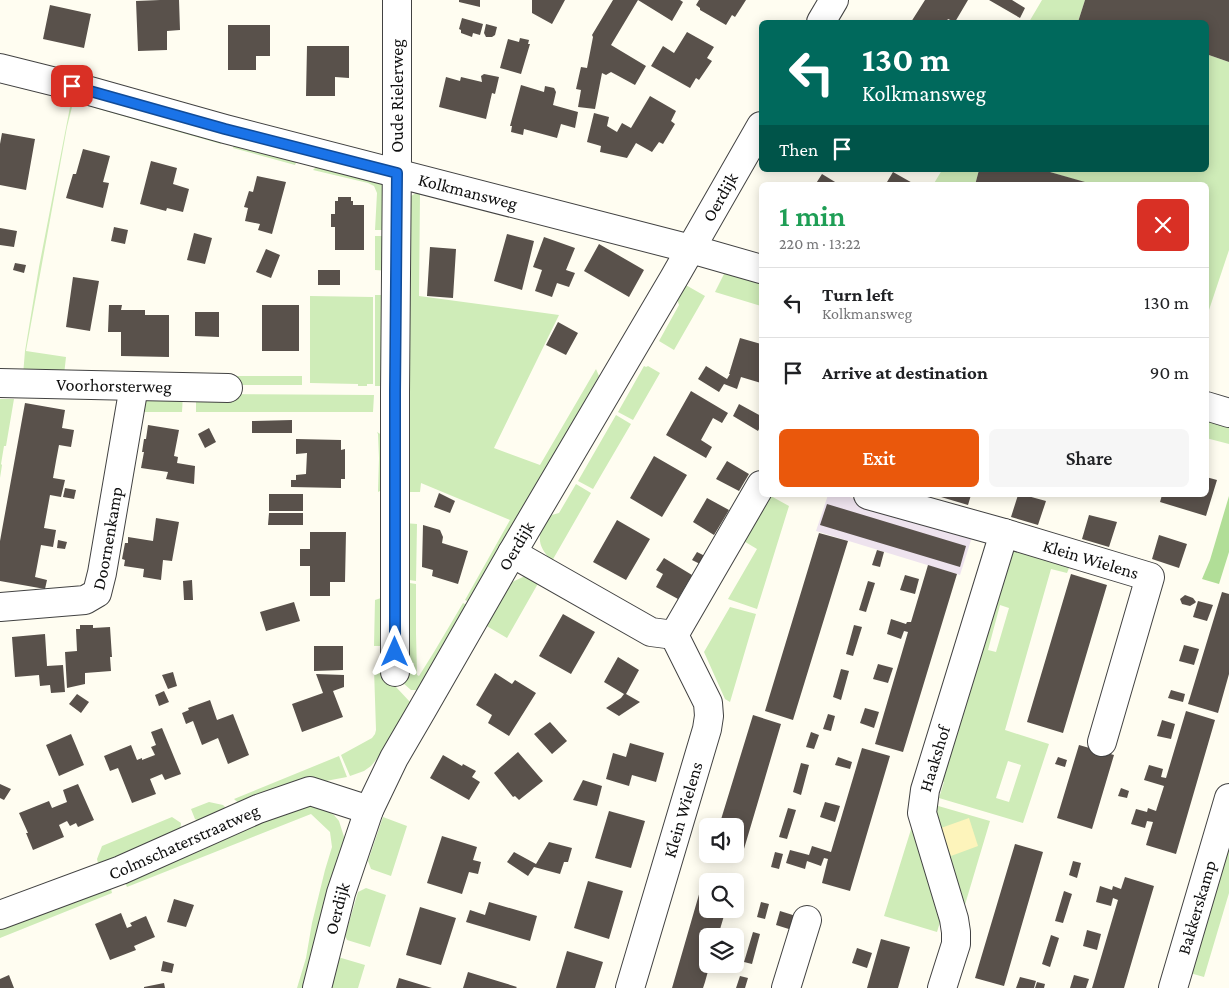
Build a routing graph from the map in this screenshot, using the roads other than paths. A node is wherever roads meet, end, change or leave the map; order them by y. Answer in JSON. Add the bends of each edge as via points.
{"nodes":[{"id":1,"x":397,"y":0,"type":"edge"},
{"id":2,"x":834,"y":0,"type":"edge"},
{"id":3,"x":822,"y":20,"type":"edge"},
{"id":4,"x":0,"y":68,"type":"edge"},
{"id":5,"x":759,"y":130,"type":"edge"},
{"id":6,"x":397,"y":173,"type":"junction"},
{"id":7,"x":691,"y":249,"type":"junction"},
{"id":8,"x":759,"y":269,"type":"edge"},
{"id":9,"x":0,"y":383,"type":"edge"},
{"id":10,"x":134,"y":386,"type":"junction"},
{"id":11,"x":228,"y":388,"type":"dead end"},
{"id":12,"x":759,"y":489,"type":"edge"},
{"id":13,"x":875,"y":497,"type":"edge"},
{"id":14,"x":1004,"y":533,"type":"junction"},
{"id":15,"x":512,"y":553,"type":"junction"},
{"id":16,"x":0,"y":607,"type":"edge"},
{"id":17,"x":674,"y":635,"type":"junction"},
{"id":18,"x":395,"y":672,"type":"dead end"},
{"id":19,"x":1102,"y":742,"type":"dead end"},
{"id":20,"x":1229,"y":798,"type":"edge"},
{"id":21,"x":370,"y":810,"type":"junction"},
{"id":22,"x":0,"y":915,"type":"edge"},
{"id":23,"x":807,"y":920,"type":"dead end"},
{"id":24,"x":317,"y":988,"type":"edge"},
{"id":25,"x":630,"y":988,"type":"edge"},
{"id":26,"x":786,"y":988,"type":"edge"},
{"id":27,"x":942,"y":988,"type":"edge"},
{"id":28,"x":1173,"y":988,"type":"edge"}],
"edges":[{"from":1,"to":6,"type":"street","name":"Oude Rielerweg"},
{"from":2,"to":3,"type":"street"},
{"from":4,"to":6,"type":"street","name":"Kolkmansweg"},
{"from":5,"to":7,"type":"street","name":"Oerdijk"},
{"from":6,"to":7,"type":"street","name":"Kolkmansweg"},
{"from":6,"to":18,"type":"street","name":"Oude Rielerweg"},
{"from":7,"to":8,"type":"street","name":"Kolkmansweg"},
{"from":7,"to":15,"type":"street","name":"Oerdijk"},
{"from":9,"to":10,"type":"street","name":"Voorhorsterweg"},
{"from":10,"to":11,"type":"street","name":"Voorhorsterweg"},
{"from":10,"to":16,"type":"street","name":"Doornenkamp","via":[[97,593],[84,600]]},
{"from":12,"to":17,"type":"street"},
{"from":13,"to":14,"type":"street","name":"Klein Wielens"},
{"from":14,"to":19,"type":"street","name":"Klein Wielens","via":[[1150,577]]},
{"from":14,"to":27,"type":"street","name":"Haakshof","via":[[923,797],[922,813],[956,932],[956,944]]},
{"from":15,"to":17,"type":"street","via":[[651,632]]},
{"from":15,"to":21,"type":"street","name":"Oerdijk","via":[[394,758]]},
{"from":17,"to":25,"type":"street","name":"Klein Wielens","via":[[708,703],[710,716]]},
{"from":20,"to":28,"type":"street","name":"Bakkerskamp"},
{"from":21,"to":22,"type":"street","name":"Colmschaterstraatweg","via":[[310,791],[258,809],[121,870]]},
{"from":21,"to":24,"type":"street","name":"Oerdijk","via":[[341,893]]},
{"from":23,"to":26,"type":"street"}]}
